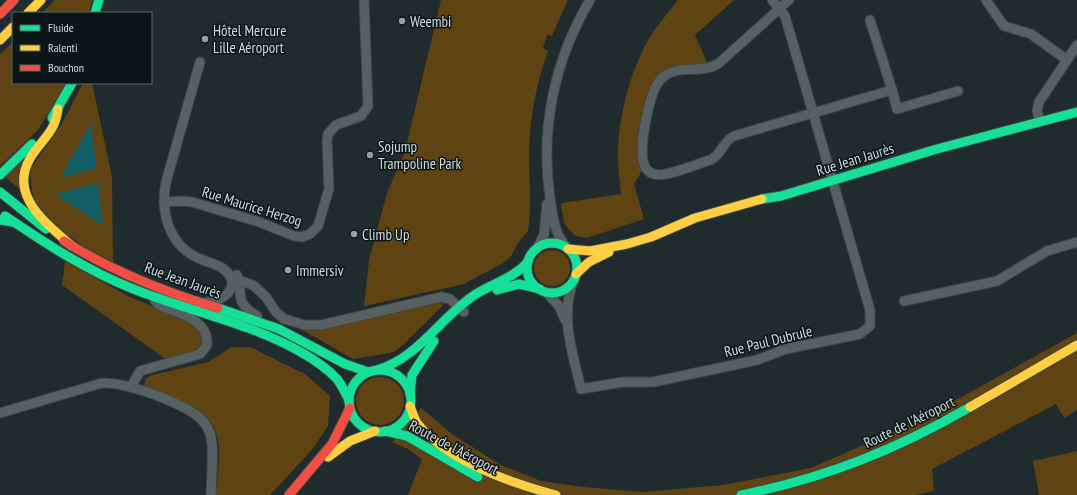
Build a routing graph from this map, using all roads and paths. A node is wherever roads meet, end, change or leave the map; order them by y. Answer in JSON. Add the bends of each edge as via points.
{"nodes":[{"id":1,"x":14,"y":0,"type":"edge"},
{"id":2,"x":41,"y":0,"type":"edge"},
{"id":3,"x":98,"y":0,"type":"edge"},
{"id":4,"x":364,"y":0,"type":"edge"},
{"id":5,"x":590,"y":0,"type":"edge"},
{"id":6,"x":772,"y":0,"type":"edge"},
{"id":7,"x":789,"y":0,"type":"edge"},
{"id":8,"x":986,"y":0,"type":"edge"},
{"id":9,"x":780,"y":8,"type":"junction"},
{"id":10,"x":29,"y":12,"type":"edge"},
{"id":11,"x":95,"y":12,"type":"edge"},
{"id":12,"x":0,"y":14,"type":"edge"},
{"id":13,"x":870,"y":20,"type":"dead end"},
{"id":14,"x":12,"y":28,"type":"edge"},
{"id":15,"x":0,"y":40,"type":"edge"},
{"id":16,"x":1077,"y":45,"type":"edge"},
{"id":17,"x":1067,"y":60,"type":"junction"},
{"id":18,"x":200,"y":62,"type":"dead end"},
{"id":19,"x":71,"y":84,"type":"edge"},
{"id":20,"x":892,"y":90,"type":"junction"},
{"id":21,"x":958,"y":91,"type":"dead end"},
{"id":22,"x":1077,"y":102,"type":"edge"},
{"id":23,"x":58,"y":109,"type":"junction"},
{"id":24,"x":813,"y":112,"type":"junction"},
{"id":25,"x":1077,"y":112,"type":"edge"},
{"id":26,"x":1039,"y":118,"type":"junction"},
{"id":27,"x":0,"y":175,"type":"edge"},
{"id":28,"x":832,"y":181,"type":"junction"},
{"id":29,"x":548,"y":183,"type":"junction"},
{"id":30,"x":0,"y":192,"type":"edge"},
{"id":31,"x":164,"y":202,"type":"junction"},
{"id":32,"x":0,"y":213,"type":"edge"},
{"id":33,"x":0,"y":220,"type":"edge"},
{"id":34,"x":13,"y":222,"type":"junction"},
{"id":35,"x":633,"y":242,"type":"junction"},
{"id":36,"x":1077,"y":242,"type":"edge"},
{"id":37,"x":72,"y":246,"type":"junction"},
{"id":38,"x":568,"y":249,"type":"junction"},
{"id":39,"x":536,"y":250,"type":"junction"},
{"id":40,"x":528,"y":262,"type":"junction"},
{"id":41,"x":575,"y":277,"type":"junction"},
{"id":42,"x":234,"y":279,"type":"junction"},
{"id":43,"x":543,"y":290,"type":"junction"},
{"id":44,"x":150,"y":296,"type":"junction"},
{"id":45,"x":904,"y":301,"type":"dead end"},
{"id":46,"x":200,"y":302,"type":"junction"},
{"id":47,"x":461,"y":309,"type":"junction"},
{"id":48,"x":264,"y":323,"type":"junction"},
{"id":49,"x":568,"y":330,"type":"junction"},
{"id":50,"x":1077,"y":345,"type":"edge"},
{"id":51,"x":373,"y":371,"type":"junction"},
{"id":52,"x":131,"y":387,"type":"junction"},
{"id":53,"x":410,"y":395,"type":"junction"},
{"id":54,"x":350,"y":404,"type":"junction"},
{"id":55,"x":410,"y":406,"type":"junction"},
{"id":56,"x":0,"y":413,"type":"edge"},
{"id":57,"x":379,"y":431,"type":"junction"},
{"id":58,"x":303,"y":480,"type":"junction"},
{"id":59,"x":211,"y":495,"type":"edge"},
{"id":60,"x":289,"y":495,"type":"edge"},
{"id":61,"x":535,"y":495,"type":"edge"},
{"id":62,"x":556,"y":495,"type":"edge"},
{"id":63,"x":741,"y":495,"type":"edge"}],
"edges":[{"from":1,"to":12,"type":"main road"},
{"from":2,"to":10,"type":"main road"},
{"from":3,"to":11,"type":"main road"},
{"from":4,"to":31,"type":"street","name":"Rue Maurice Herzog","via":[[368,106],[361,116],[336,125],[328,134],[330,183],[314,232],[302,237],[294,236],[259,222],[192,202]]},
{"from":5,"to":29,"type":"street","via":[[570,39],[554,88],[547,132]]},
{"from":6,"to":9,"type":"street"},
{"from":7,"to":9,"type":"street"},
{"from":8,"to":17,"type":"street","via":[[1004,26],[1031,34]]},
{"from":9,"to":24,"type":"street"},
{"from":9,"to":24,"type":"street","via":[[718,64],[672,72],[661,78],[654,89],[646,123],[644,165],[648,171],[659,175],[710,160],[716,157],[734,136]]},
{"from":13,"to":20,"type":"street"},
{"from":14,"to":15,"type":"main road"},
{"from":16,"to":17,"type":"street"},
{"from":17,"to":26,"type":"street","via":[[1039,102]]},
{"from":18,"to":31,"type":"street","name":"Rue Jean Jaurès","via":[[166,182]]},
{"from":19,"to":23,"type":"main road"},
{"from":20,"to":21,"type":"street","via":[[897,109]]},
{"from":20,"to":24,"type":"street"},
{"from":22,"to":26,"type":"main road","name":"Rue Jean Jaurès"},
{"from":23,"to":27,"type":"main road","via":[[38,137]]},
{"from":23,"to":37,"type":"main road","via":[[55,124],[28,161],[24,184],[32,210]]},
{"from":24,"to":28,"type":"street"},
{"from":25,"to":26,"type":"main road","name":"Rue Jean Jaurès"},
{"from":26,"to":28,"type":"main road","name":"Rue Jean Jaurès"},
{"from":28,"to":35,"type":"main road","name":"Rue Jean Jaurès","via":[[781,196],[758,199],[684,222],[661,234]]},
{"from":28,"to":49,"type":"street","name":"Rue Paul Dubrule","via":[[871,315],[870,326],[860,334],[786,349],[757,360],[653,382],[623,382],[581,389]]},
{"from":29,"to":38,"type":"street","via":[[557,234]]},
{"from":29,"to":39,"type":"street","via":[[545,229]]},
{"from":30,"to":37,"type":"main road","name":"Rue Jean Jaurès","via":[[26,215]]},
{"from":31,"to":42,"type":"street","name":"Rue Jean Jaurès","via":[[169,228],[179,244],[193,256],[227,271]]},
{"from":32,"to":34,"type":"main road","name":"Rue Jean Jaurès"},
{"from":33,"to":34,"type":"main road"},
{"from":34,"to":44,"type":"main road","name":"Rue Jean Jaurès","via":[[110,279]]},
{"from":35,"to":38,"type":"main road","name":"Rue Jean Jaurès","via":[[589,251]]},
{"from":35,"to":41,"type":"main road","name":"Rue Jean Jaurès","via":[[592,260]]},
{"from":36,"to":45,"type":"street","via":[[1047,251],[997,281]]},
{"from":37,"to":46,"type":"main road","name":"Rue Jean Jaurès","via":[[140,280]]},
{"from":38,"to":39,"type":"main road","via":[[552,243]]},
{"from":38,"to":41,"type":"main road","via":[[576,260]]},
{"from":39,"to":40,"type":"main road"},
{"from":40,"to":43,"type":"main road","via":[[530,279]]},
{"from":40,"to":47,"type":"main road","via":[[519,272],[481,291]]},
{"from":41,"to":43,"type":"main road","via":[[569,286],[560,291]]},
{"from":41,"to":49,"type":"street","name":"Rue Paul Dubrule","via":[[567,303]]},
{"from":42,"to":46,"type":"street","via":[[226,296],[218,301]]},
{"from":42,"to":47,"type":"street","name":"Rue Jean Jaurès","via":[[253,285],[266,297],[279,316],[298,325],[321,325],[441,297],[450,299]]},
{"from":42,"to":48,"type":"street","via":[[241,303]]},
{"from":43,"to":47,"type":"main road","via":[[525,285],[507,286]]},
{"from":43,"to":49,"type":"street","name":"Rue Paul Dubrule","via":[[559,306]]},
{"from":44,"to":52,"type":"street","via":[[159,305],[196,321],[206,333],[207,345],[200,354],[140,371]]},
{"from":44,"to":54,"type":"main road","name":"Rue Jean Jaurès","via":[[252,330],[303,353],[337,377],[346,389]]},
{"from":46,"to":48,"type":"main road","name":"Rue Jean Jaurès"},
{"from":47,"to":51,"type":"main road","via":[[443,320],[411,355],[396,365]]},
{"from":47,"to":53,"type":"main road","via":[[419,362],[411,379]]},
{"from":48,"to":51,"type":"main road","name":"Rue Jean Jaurès","via":[[311,344],[351,368]]},
{"from":50,"to":63,"type":"main road","name":"Route de l'Aéroport","via":[[934,427],[878,454],[818,477]]},
{"from":51,"to":53,"type":"main road","via":[[389,372],[400,378]]},
{"from":51,"to":54,"type":"main road","via":[[359,378],[354,385]]},
{"from":52,"to":56,"type":"street","via":[[113,382],[102,383]]},
{"from":52,"to":59,"type":"street","via":[[176,404],[202,420],[211,440]]},
{"from":53,"to":55,"type":"main road"},
{"from":54,"to":57,"type":"main road","via":[[353,415],[360,424]]},
{"from":54,"to":58,"type":"main road","name":"Route de l'Aéroport","via":[[333,443]]},
{"from":55,"to":57,"type":"main road","via":[[406,417],[400,423],[390,429]]},
{"from":55,"to":62,"type":"main road","name":"Route de l'Aéroport","via":[[417,425],[461,457],[517,484]]},
{"from":57,"to":58,"type":"main road","name":"Route de l'Aéroport","via":[[360,435],[339,448]]},
{"from":57,"to":61,"type":"main road","name":"Route de l'Aéroport","via":[[407,436],[488,482]]},
{"from":58,"to":60,"type":"main road","name":"Route de l'Aéroport"}]}
